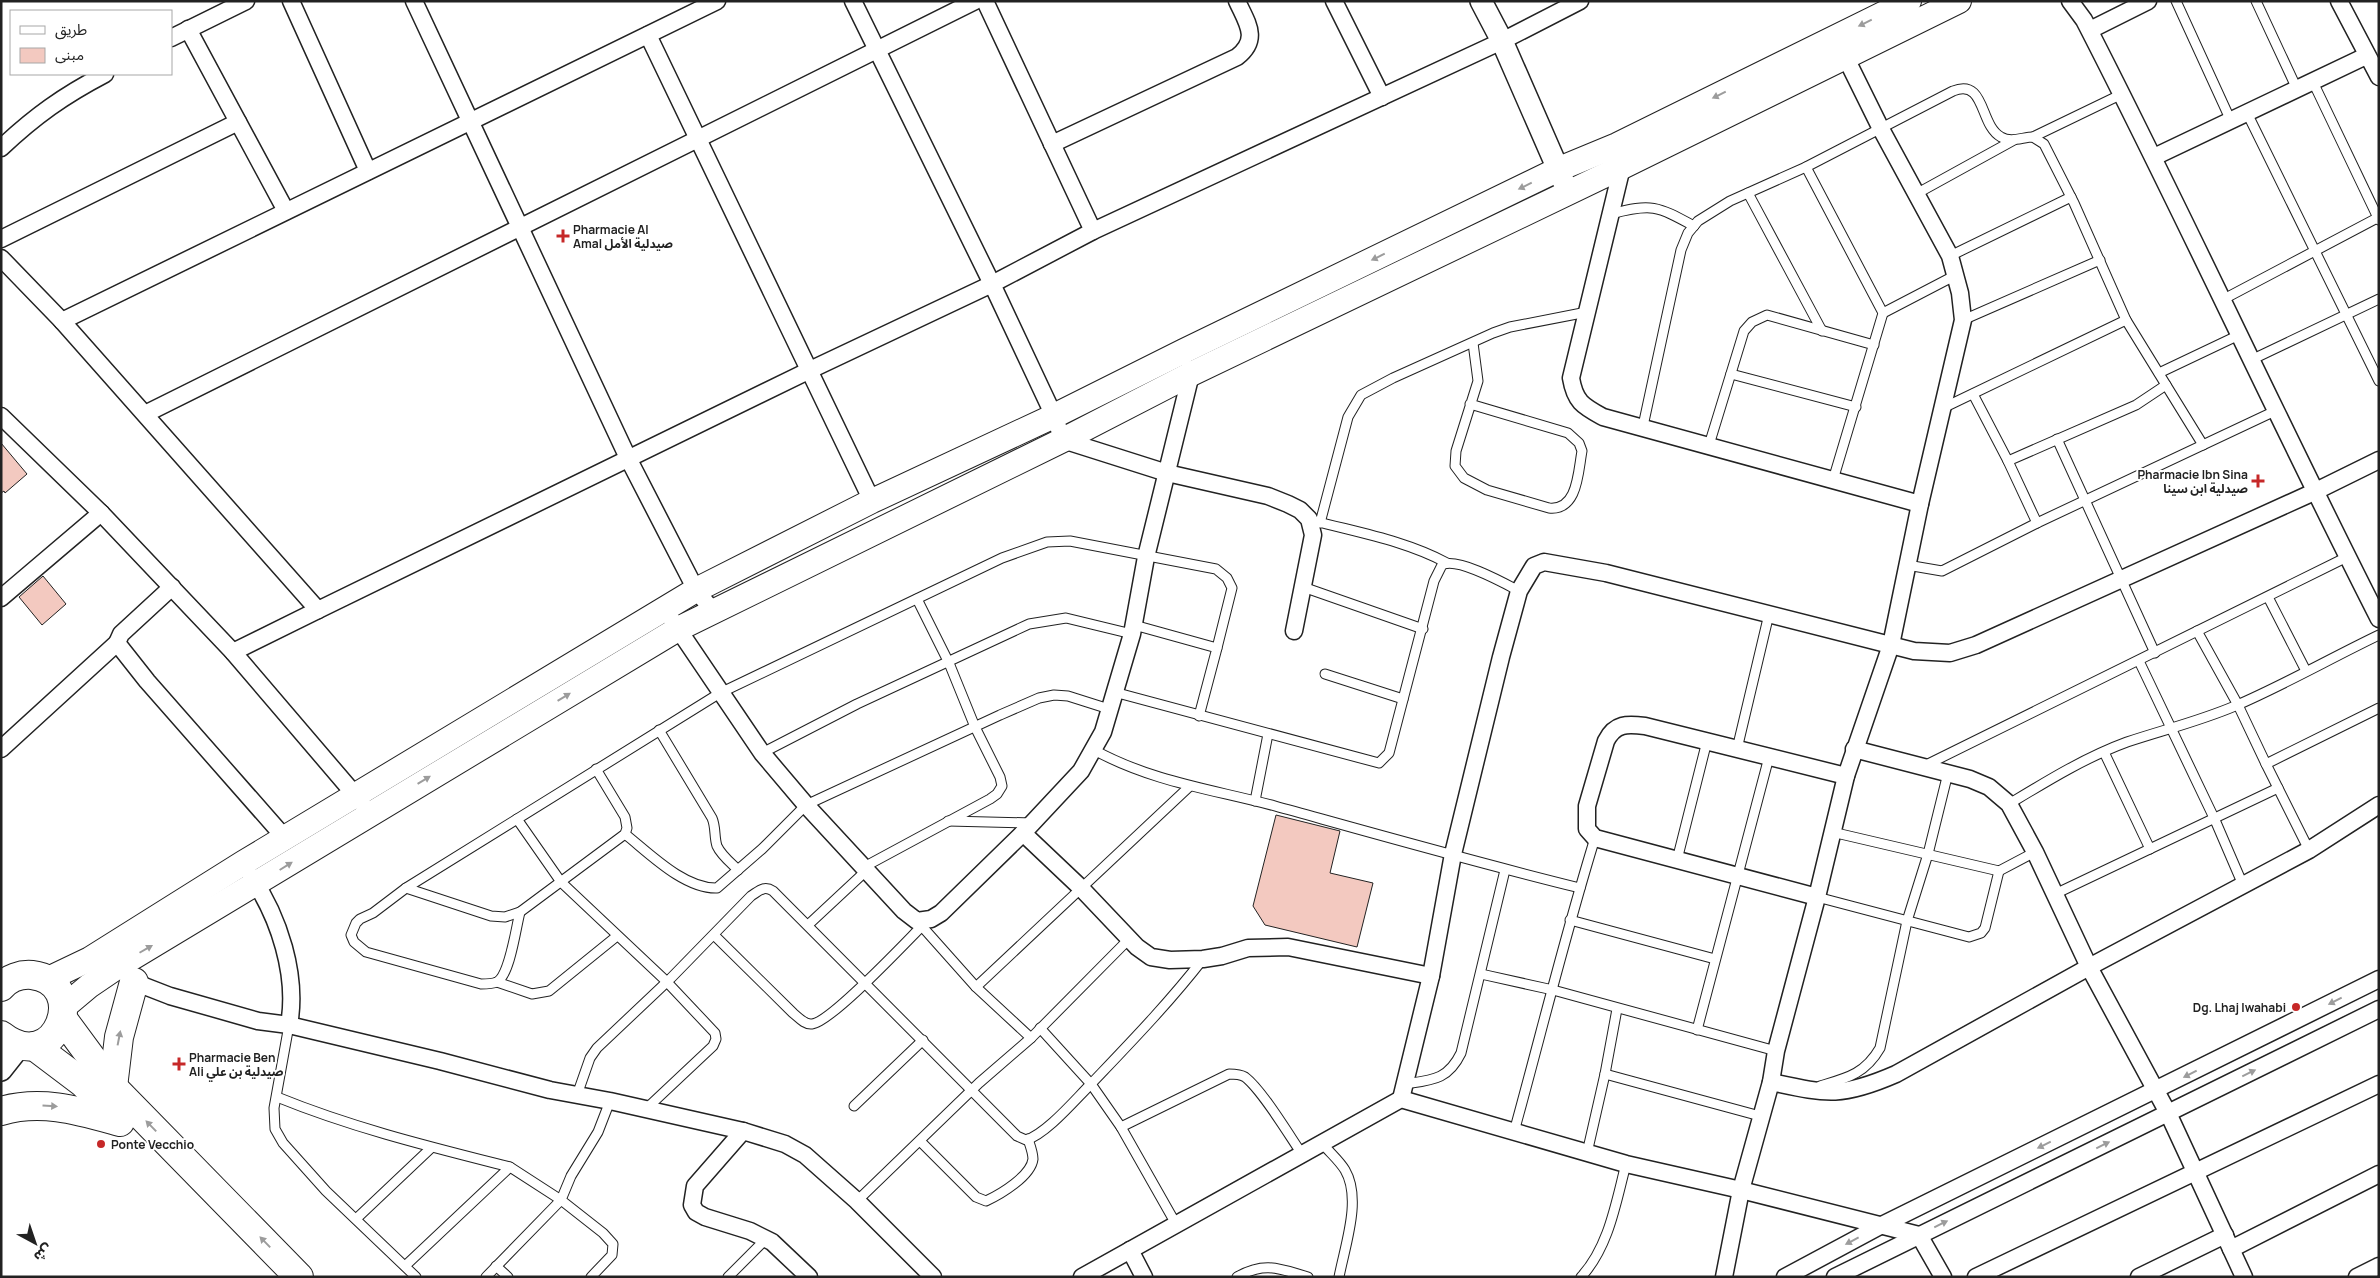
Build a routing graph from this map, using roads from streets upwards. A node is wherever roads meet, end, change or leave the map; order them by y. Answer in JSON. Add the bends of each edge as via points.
{"nodes":[{"id":1,"x":246,"y":1,"type":"edge"},
{"id":2,"x":290,"y":1,"type":"edge"},
{"id":3,"x":414,"y":1,"type":"edge"},
{"id":4,"x":717,"y":1,"type":"edge"},
{"id":5,"x":852,"y":1,"type":"edge"},
{"id":6,"x":975,"y":1,"type":"edge"},
{"id":7,"x":985,"y":1,"type":"edge"},
{"id":8,"x":1237,"y":1,"type":"edge"},
{"id":9,"x":1334,"y":1,"type":"edge"},
{"id":10,"x":1481,"y":1,"type":"edge"},
{"id":11,"x":1580,"y":1,"type":"edge"},
{"id":12,"x":1909,"y":1,"type":"edge"},
{"id":13,"x":1959,"y":1,"type":"edge"},
{"id":14,"x":2070,"y":1,"type":"edge"},
{"id":15,"x":2078,"y":1,"type":"edge"},
{"id":16,"x":2148,"y":1,"type":"edge"},
{"id":17,"x":2339,"y":1,"type":"edge"},
{"id":18,"x":2087,"y":25,"type":"junction"},
{"id":19,"x":188,"y":29,"type":"junction"},
{"id":20,"x":648,"y":35,"type":"junction"},
{"id":21,"x":172,"y":37,"type":"edge"},
{"id":22,"x":1502,"y":41,"type":"junction"},
{"id":23,"x":1840,"y":47,"type":"junction"},
{"id":24,"x":878,"y":50,"type":"junction"},
{"id":25,"x":2366,"y":56,"type":"junction"},
{"id":26,"x":103,"y":75,"type":"edge"},
{"id":27,"x":2379,"y":78,"type":"edge"},
{"id":28,"x":1382,"y":97,"type":"junction"},
{"id":29,"x":238,"y":122,"type":"junction"},
{"id":30,"x":470,"y":122,"type":"junction"},
{"id":31,"x":699,"y":139,"type":"junction"},
{"id":32,"x":1052,"y":144,"type":"junction"},
{"id":33,"x":1,"y":148,"type":"edge"},
{"id":34,"x":1619,"y":156,"type":"junction"},
{"id":35,"x":2154,"y":157,"type":"junction"},
{"id":36,"x":1559,"y":169,"type":"junction"},
{"id":37,"x":368,"y":171,"type":"junction"},
{"id":38,"x":1568,"y":192,"type":"junction"},
{"id":39,"x":286,"y":211,"type":"junction"},
{"id":40,"x":521,"y":228,"type":"junction"},
{"id":41,"x":1093,"y":231,"type":"junction"},
{"id":42,"x":1,"y":239,"type":"edge"},
{"id":43,"x":1,"y":258,"type":"edge"},
{"id":44,"x":992,"y":284,"type":"junction"},
{"id":45,"x":62,"y":321,"type":"junction"},
{"id":46,"x":1184,"y":350,"type":"junction"},
{"id":47,"x":810,"y":370,"type":"junction"},
{"id":48,"x":1191,"y":374,"type":"junction"},
{"id":49,"x":145,"y":414,"type":"junction"},
{"id":50,"x":1,"y":416,"type":"edge"},
{"id":51,"x":1054,"y":416,"type":"junction"},
{"id":52,"x":1063,"y":440,"type":"junction"},
{"id":53,"x":628,"y":458,"type":"junction"},
{"id":54,"x":2379,"y":460,"type":"edge"},
{"id":55,"x":1167,"y":473,"type":"junction"},
{"id":56,"x":2314,"y":492,"type":"junction"},
{"id":57,"x":872,"y":501,"type":"junction"},
{"id":58,"x":1920,"y":504,"type":"junction"},
{"id":59,"x":101,"y":513,"type":"junction"},
{"id":60,"x":172,"y":587,"type":"junction"},
{"id":61,"x":696,"y":590,"type":"junction"},
{"id":62,"x":1,"y":598,"type":"edge"},
{"id":63,"x":664,"y":607,"type":"junction"},
{"id":64,"x":318,"y":610,"type":"junction"},
{"id":65,"x":713,"y":611,"type":"junction"},
{"id":66,"x":2379,"y":619,"type":"edge"},
{"id":67,"x":678,"y":629,"type":"junction"},
{"id":68,"x":1294,"y":631,"type":"dead end"},
{"id":69,"x":117,"y":643,"type":"junction"},
{"id":70,"x":1891,"y":645,"type":"junction"},
{"id":71,"x":233,"y":652,"type":"junction"},
{"id":72,"x":1,"y":749,"type":"edge"},
{"id":73,"x":1854,"y":749,"type":"junction"},
{"id":74,"x":1846,"y":776,"type":"junction"},
{"id":75,"x":363,"y":804,"type":"junction"},
{"id":76,"x":2379,"y":805,"type":"edge"},
{"id":77,"x":1028,"y":828,"type":"junction"},
{"id":78,"x":285,"y":838,"type":"junction"},
{"id":79,"x":243,"y":863,"type":"junction"},
{"id":80,"x":257,"y":884,"type":"junction"},
{"id":81,"x":1817,"y":897,"type":"junction"},
{"id":82,"x":2089,"y":967,"type":"junction"},
{"id":83,"x":125,"y":974,"type":"junction"},
{"id":84,"x":18,"y":976,"type":"edge"},
{"id":85,"x":1431,"y":976,"type":"junction"},
{"id":86,"x":2379,"y":979,"type":"edge"},
{"id":87,"x":2379,"y":1009,"type":"edge"},
{"id":88,"x":63,"y":1013,"type":"junction"},
{"id":89,"x":289,"y":1025,"type":"junction"},
{"id":90,"x":18,"y":1043,"type":"edge"},
{"id":91,"x":1,"y":1070,"type":"edge"},
{"id":92,"x":1771,"y":1082,"type":"junction"},
{"id":93,"x":2379,"y":1084,"type":"edge"},
{"id":94,"x":112,"y":1087,"type":"junction"},
{"id":95,"x":2156,"y":1091,"type":"junction"},
{"id":96,"x":1403,"y":1092,"type":"junction"},
{"id":97,"x":1,"y":1111,"type":"edge"},
{"id":98,"x":2168,"y":1114,"type":"junction"},
{"id":99,"x":121,"y":1122,"type":"junction"},
{"id":100,"x":743,"y":1131,"type":"junction"},
{"id":101,"x":2195,"y":1172,"type":"junction"},
{"id":102,"x":2379,"y":1174,"type":"edge"},
{"id":103,"x":1741,"y":1190,"type":"junction"},
{"id":104,"x":1882,"y":1225,"type":"junction"},
{"id":105,"x":1919,"y":1234,"type":"junction"},
{"id":106,"x":2228,"y":1242,"type":"junction"},
{"id":107,"x":1130,"y":1250,"type":"junction"},
{"id":108,"x":2379,"y":1266,"type":"edge"},
{"id":109,"x":272,"y":1277,"type":"edge"},
{"id":110,"x":299,"y":1277,"type":"edge"},
{"id":111,"x":809,"y":1277,"type":"edge"},
{"id":112,"x":933,"y":1277,"type":"edge"},
{"id":113,"x":1082,"y":1277,"type":"edge"},
{"id":114,"x":1144,"y":1277,"type":"edge"},
{"id":115,"x":1724,"y":1277,"type":"edge"},
{"id":116,"x":1784,"y":1277,"type":"edge"},
{"id":117,"x":1835,"y":1277,"type":"edge"},
{"id":118,"x":1943,"y":1277,"type":"edge"},
{"id":119,"x":1976,"y":1277,"type":"edge"},
{"id":120,"x":2139,"y":1277,"type":"edge"},
{"id":121,"x":2244,"y":1277,"type":"edge"},
{"id":122,"x":2357,"y":1277,"type":"edge"}],
"edges":[{"from":1,"to":19,"type":"street"},
{"from":2,"to":37,"type":"street"},
{"from":3,"to":30,"type":"street"},
{"from":4,"to":20,"type":"street"},
{"from":5,"to":24,"type":"street"},
{"from":6,"to":24,"type":"street"},
{"from":7,"to":32,"type":"street"},
{"from":8,"to":32,"type":"street","via":[[1251,38],[1250,45],[1237,57]]},
{"from":9,"to":28,"type":"street"},
{"from":10,"to":22,"type":"street"},
{"from":11,"to":22,"type":"street"},
{"from":12,"to":23,"type":"main road","one_way":true},
{"from":13,"to":23,"type":"main road"},
{"from":14,"to":18,"type":"street"},
{"from":15,"to":18,"type":"street"},
{"from":16,"to":18,"type":"street"},
{"from":17,"to":25,"type":"street"},
{"from":18,"to":35,"type":"street"},
{"from":19,"to":21,"type":"street"},
{"from":19,"to":29,"type":"street"},
{"from":20,"to":30,"type":"street"},
{"from":20,"to":31,"type":"street"},
{"from":22,"to":28,"type":"street"},
{"from":22,"to":36,"type":"street"},
{"from":23,"to":34,"type":"main road"},
{"from":23,"to":58,"type":"street","via":[[1950,256],[1956,275],[1963,320]]},
{"from":24,"to":31,"type":"street"},
{"from":24,"to":44,"type":"street"},
{"from":25,"to":27,"type":"street"},
{"from":25,"to":35,"type":"street"},
{"from":26,"to":33,"type":"street","via":[[43,110]]},
{"from":28,"to":41,"type":"street"},
{"from":29,"to":39,"type":"street"},
{"from":29,"to":42,"type":"street"},
{"from":30,"to":37,"type":"street"},
{"from":30,"to":40,"type":"street"},
{"from":31,"to":40,"type":"street"},
{"from":31,"to":47,"type":"street"},
{"from":32,"to":41,"type":"street"},
{"from":34,"to":36,"type":"main road"},
{"from":34,"to":38,"type":"main road"},
{"from":34,"to":58,"type":"street","via":[[1611,214],[1571,378],[1582,405],[1603,417]]},
{"from":35,"to":56,"type":"street"},
{"from":36,"to":38,"type":"street"},
{"from":36,"to":46,"type":"main road","one_way":true},
{"from":37,"to":39,"type":"street"},
{"from":38,"to":48,"type":"main road"},
{"from":39,"to":45,"type":"street"},
{"from":40,"to":49,"type":"street"},
{"from":40,"to":53,"type":"street"},
{"from":41,"to":44,"type":"street"},
{"from":43,"to":45,"type":"street"},
{"from":44,"to":47,"type":"street"},
{"from":44,"to":51,"type":"street"},
{"from":45,"to":49,"type":"street"},
{"from":46,"to":48,"type":"street"},
{"from":46,"to":51,"type":"main road"},
{"from":47,"to":53,"type":"street"},
{"from":47,"to":57,"type":"street"},
{"from":48,"to":52,"type":"main road"},
{"from":48,"to":55,"type":"street"},
{"from":49,"to":64,"type":"street"},
{"from":50,"to":59,"type":"street"},
{"from":51,"to":52,"type":"street"},
{"from":51,"to":57,"type":"main road"},
{"from":52,"to":55,"type":"street"},
{"from":52,"to":65,"type":"main road"},
{"from":53,"to":61,"type":"street"},
{"from":53,"to":64,"type":"street"},
{"from":54,"to":56,"type":"street"},
{"from":55,"to":68,"type":"street","via":[[1268,496],[1300,510],[1314,521]]},
{"from":55,"to":77,"type":"street","via":[[1146,557],[1133,629],[1104,732],[1062,794]]},
{"from":56,"to":66,"type":"street"},
{"from":56,"to":70,"type":"street","via":[[1976,645],[1950,653],[1914,651]]},
{"from":57,"to":61,"type":"main road"},
{"from":58,"to":70,"type":"street"},
{"from":59,"to":60,"type":"street"},
{"from":59,"to":62,"type":"street"},
{"from":60,"to":69,"type":"street","via":[[121,634]]},
{"from":60,"to":71,"type":"street"},
{"from":61,"to":63,"type":"main road"},
{"from":61,"to":65,"type":"street"},
{"from":63,"to":67,"type":"street"},
{"from":63,"to":75,"type":"main road"},
{"from":64,"to":71,"type":"street"},
{"from":65,"to":67,"type":"main road"},
{"from":75,"to":67,"type":"main road","one_way":true},
{"from":67,"to":77,"type":"street","via":[[762,753],[904,911],[920,923],[941,913]]},
{"from":69,"to":72,"type":"street"},
{"from":69,"to":78,"type":"street"},
{"from":70,"to":73,"type":"street"},
{"from":70,"to":85,"type":"street","via":[[1606,573],[1544,562],[1534,566],[1519,591],[1509,623],[1452,854]]},
{"from":71,"to":75,"type":"street"},
{"from":73,"to":74,"type":"street"},
{"from":73,"to":82,"type":"street","via":[[1970,779],[1989,787],[2009,804],[2036,852]]},
{"from":74,"to":81,"type":"street"},
{"from":74,"to":81,"type":"street","via":[[1645,726],[1622,724],[1606,741],[1586,814],[1587,829],[1595,838]]},
{"from":75,"to":78,"type":"main road"},
{"from":80,"to":75,"type":"main road","one_way":true},
{"from":76,"to":82,"type":"street","via":[[2309,850]]},
{"from":77,"to":85,"type":"street","via":[[1129,939],[1144,953],[1160,960],[1203,959],[1248,948],[1288,946]]},
{"from":78,"to":79,"type":"main road"},
{"from":79,"to":80,"type":"street"},
{"from":79,"to":84,"type":"main road","via":[[90,960]]},
{"from":83,"to":80,"type":"main road","one_way":true},
{"from":80,"to":89,"type":"street","via":[[276,924],[284,955],[291,988]]},
{"from":81,"to":92,"type":"street","via":[[1776,1051]]},
{"from":82,"to":92,"type":"street","via":[[2015,1010],[1870,1085],[1831,1093]]},
{"from":82,"to":95,"type":"street"},
{"from":83,"to":88,"type":"main road","via":[[89,986]]},
{"from":83,"to":89,"type":"street","via":[[170,996],[258,1021]]},
{"from":94,"to":83,"type":"highway","one_way":true},
{"from":84,"to":88,"type":"highway","via":[[58,991]]},
{"from":85,"to":96,"type":"street"},
{"from":86,"to":95,"type":"street","one_way":true},
{"from":98,"to":87,"type":"street","one_way":true},
{"from":88,"to":90,"type":"highway","via":[[57,1032],[47,1042]]},
{"from":88,"to":94,"type":"highway"},
{"from":89,"to":100,"type":"street","via":[[577,1095]]},
{"from":90,"to":91,"type":"street"},
{"from":90,"to":99,"type":"highway","via":[[83,1083]]},
{"from":92,"to":103,"type":"street"},
{"from":93,"to":101,"type":"street"},
{"from":110,"to":94,"type":"highway","one_way":true},
{"from":95,"to":98,"type":"street"},
{"from":95,"to":104,"type":"street","one_way":true},
{"from":96,"to":103,"type":"street","via":[[1514,1132],[1626,1164]]},
{"from":96,"to":107,"type":"street","via":[[1322,1143]]},
{"from":97,"to":99,"type":"highway","one_way":true,"via":[[63,1107]]},
{"from":98,"to":101,"type":"street"},
{"from":105,"to":98,"type":"street","one_way":true},
{"from":99,"to":109,"type":"highway"},
{"from":100,"to":111,"type":"street","via":[[695,1186],[692,1205],[705,1217],[766,1239]]},
{"from":100,"to":112,"type":"street","via":[[785,1144],[805,1155],[857,1201]]},
{"from":101,"to":106,"type":"street"},
{"from":101,"to":119,"type":"street"},
{"from":102,"to":106,"type":"street"},
{"from":103,"to":104,"type":"street"},
{"from":103,"to":115,"type":"street"},
{"from":104,"to":105,"type":"street"},
{"from":104,"to":116,"type":"street","one_way":true},
{"from":105,"to":117,"type":"street"},
{"from":105,"to":118,"type":"street"},
{"from":106,"to":120,"type":"street"},
{"from":106,"to":121,"type":"street"},
{"from":107,"to":113,"type":"street"},
{"from":107,"to":114,"type":"street"},
{"from":108,"to":122,"type":"street"}]}
